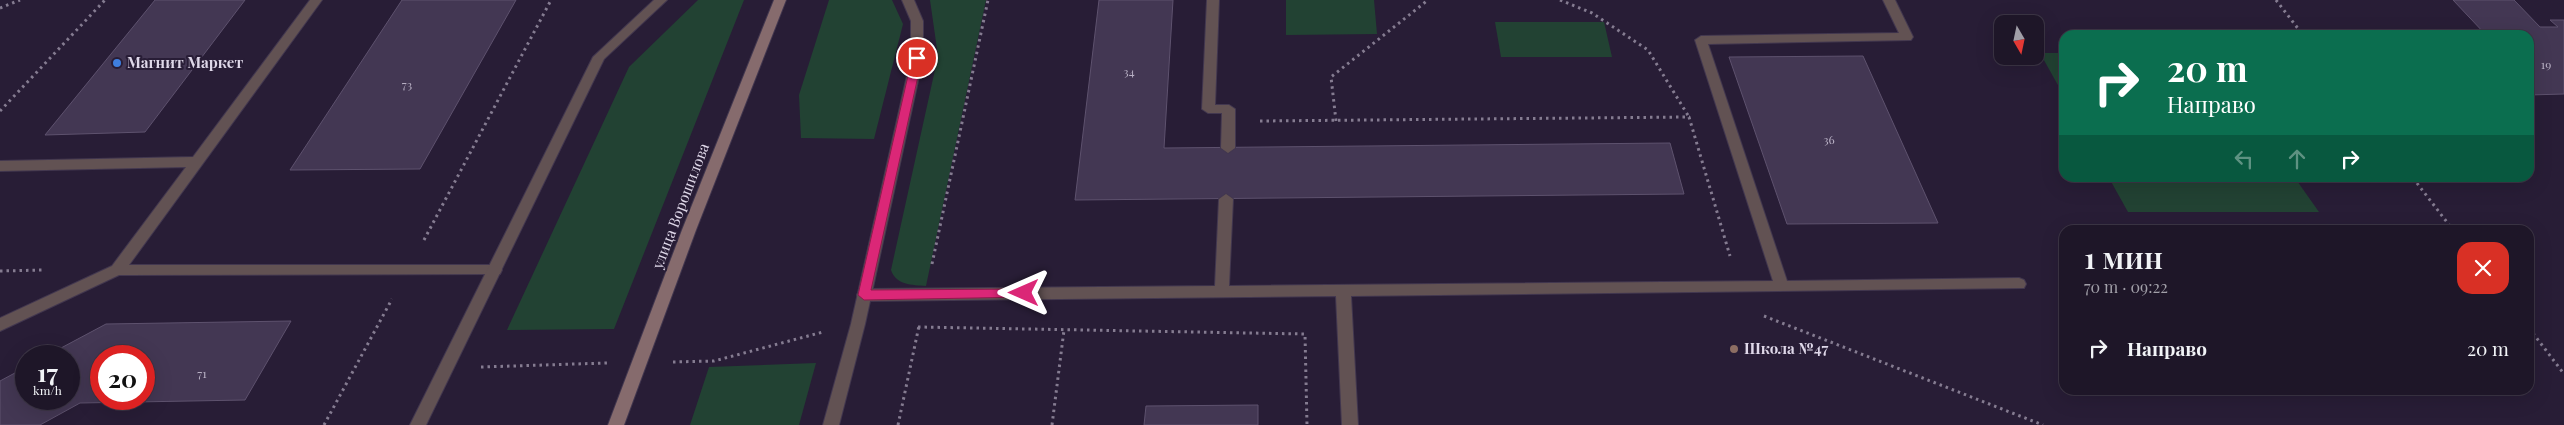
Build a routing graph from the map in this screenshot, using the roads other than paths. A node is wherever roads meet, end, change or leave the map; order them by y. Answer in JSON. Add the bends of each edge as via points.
{"nodes":[{"id":1,"x":316,"y":0,"type":"edge"},
{"id":2,"x":661,"y":0,"type":"edge"},
{"id":3,"x":780,"y":0,"type":"edge"},
{"id":4,"x":908,"y":0,"type":"edge"},
{"id":5,"x":1213,"y":0,"type":"edge"},
{"id":6,"x":1889,"y":0,"type":"edge"},
{"id":7,"x":652,"y":5,"type":"edge"},
{"id":8,"x":1228,"y":148,"type":"dead end"},
{"id":9,"x":196,"y":162,"type":"junction"},
{"id":10,"x":0,"y":166,"type":"edge"},
{"id":11,"x":1226,"y":199,"type":"dead end"},
{"id":12,"x":117,"y":270,"type":"junction"},
{"id":13,"x":495,"y":270,"type":"junction"},
{"id":14,"x":2020,"y":284,"type":"dead end"},
{"id":15,"x":1782,"y":286,"type":"junction"},
{"id":16,"x":1343,"y":290,"type":"junction"},
{"id":17,"x":1222,"y":291,"type":"junction"},
{"id":18,"x":864,"y":295,"type":"junction"},
{"id":19,"x":0,"y":325,"type":"edge"},
{"id":20,"x":418,"y":425,"type":"edge"},
{"id":21,"x":616,"y":425,"type":"edge"},
{"id":22,"x":831,"y":425,"type":"edge"},
{"id":23,"x":1350,"y":425,"type":"edge"}],
"edges":[{"from":1,"to":9,"type":"street"},
{"from":2,"to":7,"type":"street"},
{"from":3,"to":21,"type":"main road","name":"улица Ворошилова"},
{"from":4,"to":18,"type":"street","via":[[917,21],[917,58]]},
{"from":5,"to":8,"type":"street","via":[[1208,109],[1229,109]]},
{"from":6,"to":15,"type":"street","via":[[1907,37],[1702,40]]},
{"from":7,"to":13,"type":"street","via":[[599,57]]},
{"from":9,"to":10,"type":"street"},
{"from":9,"to":12,"type":"street"},
{"from":11,"to":17,"type":"street"},
{"from":12,"to":13,"type":"street"},
{"from":12,"to":19,"type":"street"},
{"from":13,"to":20,"type":"street"},
{"from":14,"to":15,"type":"street"},
{"from":15,"to":16,"type":"street"},
{"from":16,"to":17,"type":"street"},
{"from":16,"to":23,"type":"street"},
{"from":17,"to":18,"type":"street"},
{"from":18,"to":22,"type":"street"}]}
